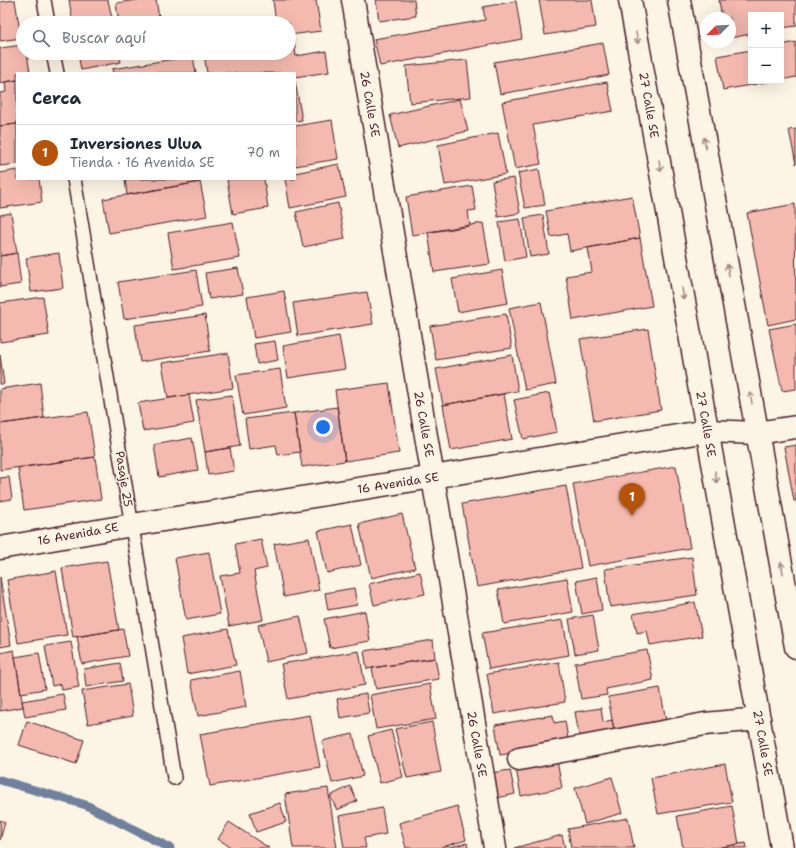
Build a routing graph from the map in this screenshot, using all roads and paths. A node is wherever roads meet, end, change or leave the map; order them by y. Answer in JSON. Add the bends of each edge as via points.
{"nodes":[{"id":1,"x":44,"y":0,"type":"edge"},
{"id":2,"x":353,"y":0,"type":"edge"},
{"id":3,"x":630,"y":0,"type":"edge"},
{"id":4,"x":679,"y":0,"type":"edge"},
{"id":5,"x":47,"y":16,"type":"edge"},
{"id":6,"x":54,"y":60,"type":"edge"},
{"id":7,"x":56,"y":72,"type":"edge"},
{"id":8,"x":74,"y":180,"type":"edge"},
{"id":9,"x":796,"y":427,"type":"edge"},
{"id":10,"x":708,"y":431,"type":"junction"},
{"id":11,"x":757,"y":433,"type":"junction"},
{"id":12,"x":433,"y":477,"type":"junction"},
{"id":13,"x":132,"y":525,"type":"junction"},
{"id":14,"x":0,"y":548,"type":"edge"},
{"id":15,"x":796,"y":647,"type":"edge"},
{"id":16,"x":758,"y":719,"type":"junction"},
{"id":17,"x":519,"y":759,"type":"dead end"},
{"id":18,"x":174,"y":778,"type":"dead end"},
{"id":19,"x":495,"y":848,"type":"edge"},
{"id":20,"x":782,"y":848,"type":"edge"}],
"edges":[{"from":1,"to":5,"type":"lane"},
{"from":2,"to":12,"type":"street","name":"26 Calle SE"},
{"from":3,"to":10,"type":"street","name":"27 Calle SE","one_way":true},
{"from":11,"to":4,"type":"street","one_way":true},
{"from":6,"to":7,"type":"lane"},
{"from":8,"to":13,"type":"lane","name":"Pasaje 25"},
{"from":9,"to":11,"type":"street","name":"16 Avenida SE"},
{"from":10,"to":11,"type":"street","name":"16 Avenida SE"},
{"from":10,"to":12,"type":"street","name":"16 Avenida SE"},
{"from":10,"to":16,"type":"street","name":"27 Calle SE","one_way":true},
{"from":15,"to":11,"type":"street","one_way":true},
{"from":12,"to":13,"type":"street","name":"16 Avenida SE"},
{"from":12,"to":19,"type":"street","name":"26 Calle SE"},
{"from":13,"to":14,"type":"street","name":"16 Avenida SE"},
{"from":13,"to":18,"type":"lane","name":"Pasaje 25"},
{"from":16,"to":17,"type":"street","via":[[705,724]]},
{"from":16,"to":20,"type":"street","name":"27 Calle SE"}]}
